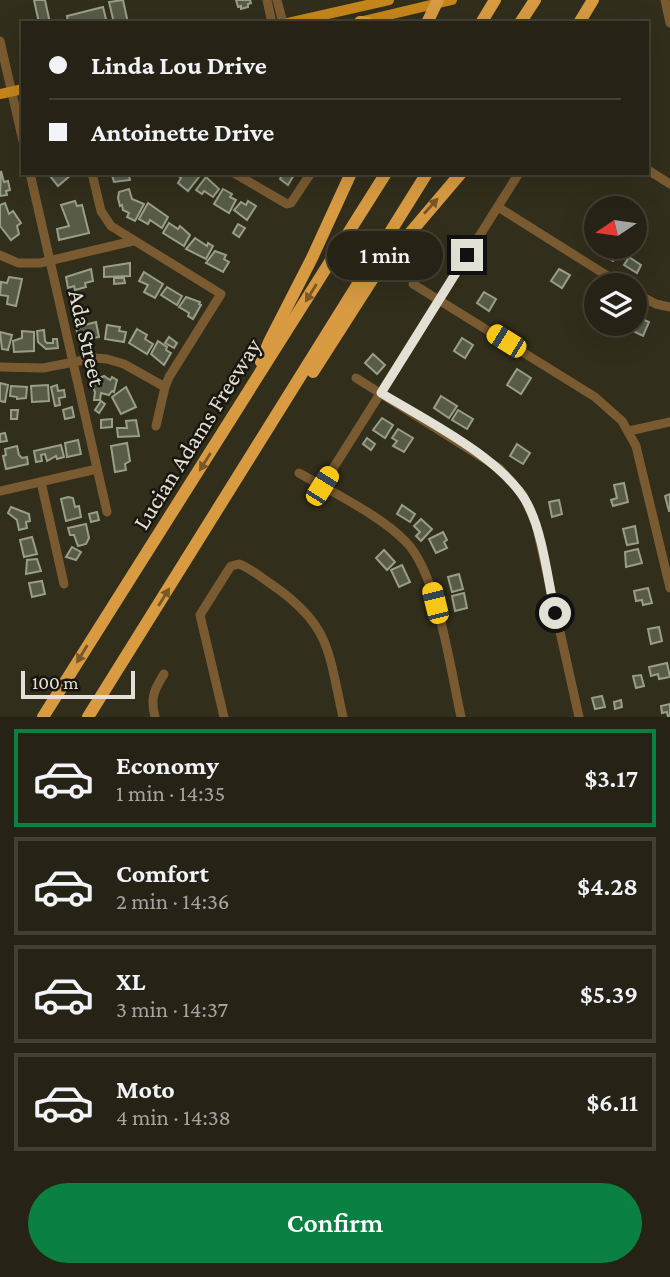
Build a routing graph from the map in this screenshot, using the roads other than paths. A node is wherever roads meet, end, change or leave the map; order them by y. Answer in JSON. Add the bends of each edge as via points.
{"nodes":[{"id":1,"x":267,"y":0,"type":"edge"},
{"id":2,"x":277,"y":0,"type":"edge"},
{"id":3,"x":389,"y":0,"type":"edge"},
{"id":4,"x":493,"y":0,"type":"edge"},
{"id":5,"x":535,"y":0,"type":"edge"},
{"id":6,"x":593,"y":0,"type":"edge"},
{"id":7,"x":665,"y":0,"type":"edge"},
{"id":8,"x":443,"y":1,"type":"edge"},
{"id":9,"x":272,"y":21,"type":"edge"},
{"id":10,"x":282,"y":21,"type":"edge"},
{"id":11,"x":297,"y":21,"type":"edge"},
{"id":12,"x":361,"y":21,"type":"edge"},
{"id":13,"x":428,"y":21,"type":"edge"},
{"id":14,"x":481,"y":21,"type":"edge"},
{"id":15,"x":521,"y":21,"type":"edge"},
{"id":16,"x":580,"y":21,"type":"edge"},
{"id":17,"x":670,"y":23,"type":"edge"},
{"id":18,"x":0,"y":41,"type":"edge"},
{"id":19,"x":11,"y":92,"type":"edge"},
{"id":20,"x":21,"y":133,"type":"edge"},
{"id":21,"x":649,"y":171,"type":"edge"},
{"id":22,"x":30,"y":175,"type":"edge"},
{"id":23,"x":92,"y":175,"type":"edge"},
{"id":24,"x":237,"y":175,"type":"edge"},
{"id":25,"x":310,"y":175,"type":"edge"},
{"id":26,"x":350,"y":175,"type":"edge"},
{"id":27,"x":385,"y":175,"type":"edge"},
{"id":28,"x":426,"y":175,"type":"edge"},
{"id":29,"x":459,"y":175,"type":"edge"},
{"id":30,"x":518,"y":175,"type":"edge"},
{"id":31,"x":670,"y":184,"type":"edge"},
{"id":32,"x":498,"y":207,"type":"junction"},
{"id":33,"x":134,"y":241,"type":"junction"},
{"id":34,"x":0,"y":255,"type":"edge"},
{"id":35,"x":50,"y":261,"type":"junction"},
{"id":36,"x":603,"y":273,"type":"edge"},
{"id":37,"x":413,"y":284,"type":"dead end"},
{"id":38,"x":647,"y":299,"type":"edge"},
{"id":39,"x":439,"y":300,"type":"junction"},
{"id":40,"x":670,"y":307,"type":"edge"},
{"id":41,"x":73,"y":362,"type":"junction"},
{"id":42,"x":0,"y":367,"type":"edge"},
{"id":43,"x":356,"y":378,"type":"dead end"},
{"id":44,"x":254,"y":384,"type":"junction"},
{"id":45,"x":165,"y":387,"type":"junction"},
{"id":46,"x":381,"y":393,"type":"junction"},
{"id":47,"x":275,"y":418,"type":"junction"},
{"id":48,"x":670,"y":422,"type":"edge"},
{"id":49,"x":156,"y":426,"type":"dead end"},
{"id":50,"x":629,"y":431,"type":"junction"},
{"id":51,"x":97,"y":469,"type":"junction"},
{"id":52,"x":299,"y":473,"type":"dead end"},
{"id":53,"x":41,"y":482,"type":"junction"},
{"id":54,"x":322,"y":486,"type":"junction"},
{"id":55,"x":0,"y":491,"type":"edge"},
{"id":56,"x":107,"y":512,"type":"dead end"},
{"id":57,"x":64,"y":584,"type":"dead end"},
{"id":58,"x":670,"y":588,"type":"edge"},
{"id":59,"x":164,"y":674,"type":"dead end"},
{"id":60,"x":43,"y":717,"type":"edge"},
{"id":61,"x":89,"y":717,"type":"edge"},
{"id":62,"x":155,"y":717,"type":"edge"},
{"id":63,"x":224,"y":717,"type":"edge"},
{"id":64,"x":343,"y":717,"type":"edge"},
{"id":65,"x":461,"y":717,"type":"edge"},
{"id":66,"x":579,"y":717,"type":"edge"}],
"edges":[{"from":1,"to":9,"type":"street"},
{"from":2,"to":10,"type":"street"},
{"from":3,"to":11,"type":"main road"},
{"from":4,"to":14,"type":"highway"},
{"from":5,"to":15,"type":"highway"},
{"from":6,"to":16,"type":"highway"},
{"from":7,"to":17,"type":"street"},
{"from":8,"to":12,"type":"main road"},
{"from":8,"to":13,"type":"highway"},
{"from":18,"to":19,"type":"street"},
{"from":19,"to":20,"type":"street"},
{"from":21,"to":31,"type":"street"},
{"from":22,"to":35,"type":"street","name":"Ada Street"},
{"from":23,"to":33,"type":"street","via":[[106,221]]},
{"from":24,"to":25,"type":"street","via":[[287,204]]},
{"from":26,"to":44,"type":"highway","via":[[269,342]]},
{"from":27,"to":44,"type":"highway","name":"Lucian Adams Freeway","one_way":true},
{"from":28,"to":47,"type":"highway"},
{"from":47,"to":29,"type":"highway","one_way":true,"via":[[315,370],[377,272]]},
{"from":30,"to":32,"type":"street"},
{"from":32,"to":36,"type":"street"},
{"from":32,"to":39,"type":"street"},
{"from":33,"to":35,"type":"street"},
{"from":33,"to":45,"type":"street","via":[[221,294]]},
{"from":34,"to":35,"type":"street","via":[[23,264]]},
{"from":35,"to":41,"type":"street","name":"Ada Street"},
{"from":37,"to":39,"type":"street"},
{"from":38,"to":40,"type":"street"},
{"from":39,"to":46,"type":"street"},
{"from":39,"to":50,"type":"street","via":[[595,397]]},
{"from":41,"to":42,"type":"street","via":[[43,368]]},
{"from":41,"to":45,"type":"street","via":[[113,360]]},
{"from":41,"to":51,"type":"street","name":"Ada Street"},
{"from":43,"to":46,"type":"street"},
{"from":44,"to":60,"type":"highway","name":"Lucian Adams Freeway","one_way":true},
{"from":45,"to":49,"type":"street"},
{"from":46,"to":54,"type":"street"},
{"from":46,"to":66,"type":"street","via":[[489,460],[523,495],[536,524]]},
{"from":61,"to":47,"type":"highway","one_way":true},
{"from":48,"to":50,"type":"street"},
{"from":50,"to":58,"type":"street","via":[[640,457]]},
{"from":51,"to":53,"type":"street"},
{"from":51,"to":56,"type":"street","name":"Ada Street"},
{"from":52,"to":54,"type":"street"},
{"from":53,"to":55,"type":"street"},
{"from":53,"to":57,"type":"street"},
{"from":54,"to":65,"type":"street","via":[[399,536],[421,563]]},
{"from":59,"to":62,"type":"street","via":[[152,692]]},
{"from":63,"to":64,"type":"street","via":[[200,615],[235,564],[243,565],[305,610],[324,638]]}]}
